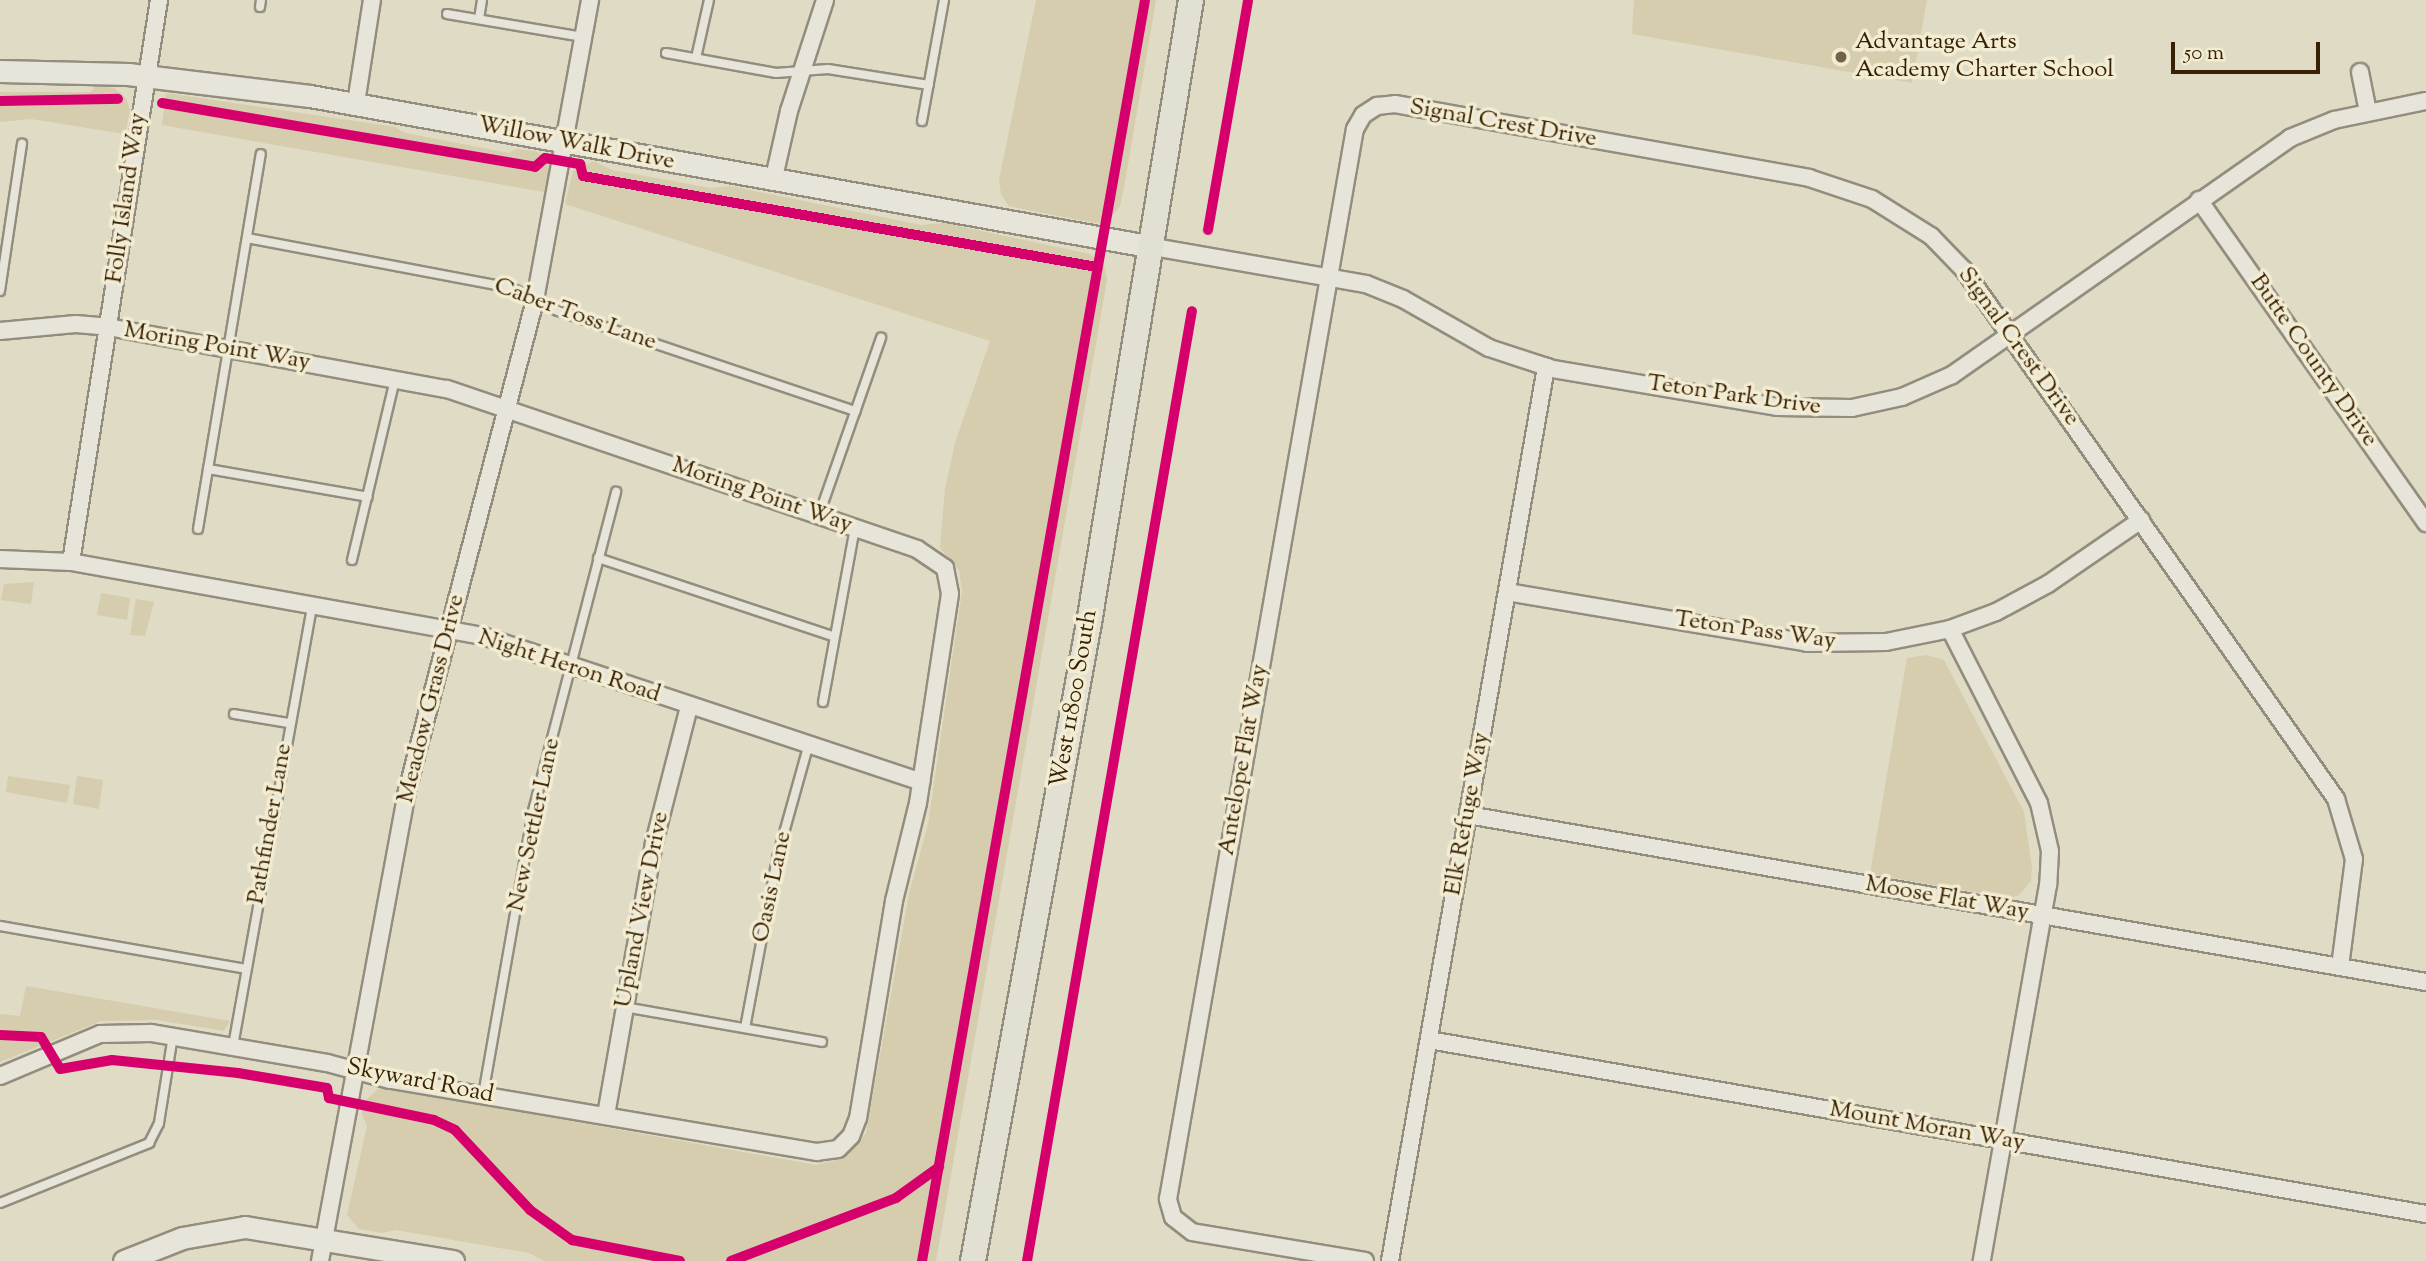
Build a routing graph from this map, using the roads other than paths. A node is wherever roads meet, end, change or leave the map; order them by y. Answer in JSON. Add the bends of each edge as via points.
{"nodes":[{"id":1,"x":159,"y":0,"type":"edge"},
{"id":2,"x":371,"y":0,"type":"edge"},
{"id":3,"x":482,"y":0,"type":"edge"},
{"id":4,"x":590,"y":0,"type":"edge"},
{"id":5,"x":709,"y":0,"type":"edge"},
{"id":6,"x":825,"y":0,"type":"edge"},
{"id":7,"x":944,"y":0,"type":"edge"},
{"id":8,"x":1191,"y":0,"type":"edge"},
{"id":9,"x":447,"y":14,"type":"dead end"},
{"id":10,"x":478,"y":19,"type":"junction"},
{"id":11,"x":583,"y":37,"type":"junction"},
{"id":12,"x":666,"y":52,"type":"dead end"},
{"id":13,"x":696,"y":58,"type":"junction"},
{"id":14,"x":0,"y":71,"type":"edge"},
{"id":15,"x":803,"y":71,"type":"junction"},
{"id":16,"x":2360,"y":72,"type":"dead end"},
{"id":17,"x":145,"y":76,"type":"junction"},
{"id":18,"x":929,"y":85,"type":"junction"},
{"id":19,"x":2426,"y":101,"type":"edge"},
{"id":20,"x":356,"y":103,"type":"junction"},
{"id":21,"x":1369,"y":110,"type":"joint"},
{"id":22,"x":2368,"y":112,"type":"junction"},
{"id":23,"x":922,"y":121,"type":"dead end"},
{"id":24,"x":566,"y":141,"type":"junction"},
{"id":25,"x":22,"y":144,"type":"dead end"},
{"id":26,"x":261,"y":154,"type":"dead end"},
{"id":27,"x":774,"y":182,"type":"junction"},
{"id":28,"x":2199,"y":200,"type":"junction"},
{"id":29,"x":10,"y":222,"type":"junction"},
{"id":30,"x":0,"y":223,"type":"edge"},
{"id":31,"x":247,"y":238,"type":"junction"},
{"id":32,"x":1148,"y":246,"type":"junction"},
{"id":33,"x":1329,"y":276,"type":"junction"},
{"id":34,"x":0,"y":290,"type":"edge"},
{"id":35,"x":535,"y":300,"type":"junction"},
{"id":36,"x":108,"y":327,"type":"junction"},
{"id":37,"x":0,"y":331,"type":"edge"},
{"id":38,"x":2010,"y":334,"type":"junction"},
{"id":39,"x":881,"y":338,"type":"dead end"},
{"id":40,"x":228,"y":349,"type":"junction"},
{"id":41,"x":1546,"y":367,"type":"junction"},
{"id":42,"x":395,"y":379,"type":"junction"},
{"id":43,"x":506,"y":409,"type":"junction"},
{"id":44,"x":856,"y":411,"type":"junction"},
{"id":45,"x":208,"y":469,"type":"junction"},
{"id":46,"x":616,"y":492,"type":"dead end"},
{"id":47,"x":368,"y":497,"type":"junction"},
{"id":48,"x":819,"y":515,"type":"junction"},
{"id":49,"x":2141,"y":520,"type":"junction"},
{"id":50,"x":2426,"y":523,"type":"edge"},
{"id":51,"x":855,"y":528,"type":"junction"},
{"id":52,"x":198,"y":529,"type":"dead end"},
{"id":53,"x":598,"y":558,"type":"junction"},
{"id":54,"x":0,"y":559,"type":"edge"},
{"id":55,"x":352,"y":560,"type":"dead end"},
{"id":56,"x":71,"y":562,"type":"junction"},
{"id":57,"x":1507,"y":592,"type":"junction"},
{"id":58,"x":312,"y":603,"type":"junction"},
{"id":59,"x":449,"y":629,"type":"junction"},
{"id":60,"x":1950,"y":629,"type":"junction"},
{"id":61,"x":832,"y":636,"type":"junction"},
{"id":62,"x":570,"y":667,"type":"junction"},
{"id":63,"x":823,"y":702,"type":"dead end"},
{"id":64,"x":689,"y":707,"type":"junction"},
{"id":65,"x":234,"y":714,"type":"dead end"},
{"id":66,"x":289,"y":723,"type":"junction"},
{"id":67,"x":808,"y":747,"type":"junction"},
{"id":68,"x":921,"y":782,"type":"junction"},
{"id":69,"x":1468,"y":815,"type":"junction"},
{"id":70,"x":2043,"y":915,"type":"junction"},
{"id":71,"x":0,"y":926,"type":"edge"},
{"id":72,"x":2340,"y":967,"type":"junction"},
{"id":73,"x":246,"y":969,"type":"junction"},
{"id":74,"x":2426,"y":982,"type":"edge"},
{"id":75,"x":624,"y":1007,"type":"junction"},
{"id":76,"x":745,"y":1028,"type":"junction"},
{"id":77,"x":173,"y":1036,"type":"junction"},
{"id":78,"x":1429,"y":1040,"type":"junction"},
{"id":79,"x":822,"y":1042,"type":"dead end"},
{"id":80,"x":233,"y":1046,"type":"junction"},
{"id":81,"x":357,"y":1071,"type":"junction"},
{"id":82,"x":0,"y":1076,"type":"edge"},
{"id":83,"x":483,"y":1095,"type":"junction"},
{"id":84,"x":606,"y":1115,"type":"junction"},
{"id":85,"x":2003,"y":1140,"type":"junction"},
{"id":86,"x":846,"y":1144,"type":"joint"},
{"id":87,"x":0,"y":1203,"type":"edge"},
{"id":88,"x":2426,"y":1214,"type":"edge"},
{"id":89,"x":324,"y":1238,"type":"junction"},
{"id":90,"x":124,"y":1261,"type":"edge"},
{"id":91,"x":320,"y":1261,"type":"edge"},
{"id":92,"x":453,"y":1261,"type":"edge"},
{"id":93,"x":973,"y":1261,"type":"edge"},
{"id":94,"x":1365,"y":1261,"type":"edge"},
{"id":95,"x":1390,"y":1261,"type":"edge"},
{"id":96,"x":1982,"y":1261,"type":"edge"}],
"edges":[{"from":1,"to":17,"type":"street","name":"Folly Island Way"},
{"from":2,"to":20,"type":"street"},
{"from":3,"to":10,"type":"lane"},
{"from":4,"to":11,"type":"street","name":"Meadow Grass Drive"},
{"from":5,"to":13,"type":"lane"},
{"from":6,"to":15,"type":"street"},
{"from":7,"to":18,"type":"lane"},
{"from":8,"to":32,"type":"main road","name":"West 11800 South"},
{"from":9,"to":10,"type":"lane"},
{"from":10,"to":11,"type":"lane"},
{"from":11,"to":24,"type":"street","name":"Meadow Grass Drive"},
{"from":12,"to":13,"type":"lane"},
{"from":13,"to":15,"type":"lane","via":[[776,73]]},
{"from":14,"to":17,"type":"street","name":"Willow Walk Drive"},
{"from":15,"to":18,"type":"lane","via":[[828,69]]},
{"from":15,"to":27,"type":"street"},
{"from":16,"to":22,"type":"street"},
{"from":17,"to":20,"type":"street","name":"Willow Walk Drive"},
{"from":17,"to":36,"type":"street","name":"Folly Island Way"},
{"from":18,"to":23,"type":"lane"},
{"from":19,"to":22,"type":"street","name":"Teton Park Drive"},
{"from":20,"to":24,"type":"street","name":"Willow Walk Drive"},
{"from":21,"to":33,"type":"street","name":"Antelope Flat Way","via":[[1355,129]]},
{"from":21,"to":38,"type":"street","name":"Signal Crest Drive","via":[[1395,104],[1809,178],[1852,190],[1892,209],[1940,244]]},
{"from":22,"to":28,"type":"street","name":"Teton Park Drive","via":[[2290,138]]},
{"from":24,"to":27,"type":"street","name":"Willow Walk Drive"},
{"from":24,"to":35,"type":"street","name":"Meadow Grass Drive"},
{"from":25,"to":29,"type":"lane"},
{"from":26,"to":31,"type":"lane"},
{"from":27,"to":32,"type":"street","name":"Willow Walk Drive"},
{"from":28,"to":38,"type":"street","name":"Teton Park Drive"},
{"from":28,"to":50,"type":"street","name":"Butte County Drive"},
{"from":29,"to":30,"type":"lane"},
{"from":29,"to":34,"type":"lane"},
{"from":31,"to":35,"type":"lane","name":"Caber Toss Lane","via":[[512,288]]},
{"from":31,"to":40,"type":"lane"},
{"from":32,"to":33,"type":"street","name":"Teton Park Drive"},
{"from":32,"to":93,"type":"main road","name":"West 11800 South","via":[[1086,636]]},
{"from":33,"to":41,"type":"street","name":"Teton Park Drive","via":[[1384,290],[1489,348]]},
{"from":33,"to":94,"type":"street","name":"Antelope Flat Way","via":[[1168,1199],[1173,1217],[1192,1232]]},
{"from":35,"to":43,"type":"street","name":"Meadow Grass Drive"},
{"from":35,"to":44,"type":"lane","name":"Caber Toss Lane"},
{"from":36,"to":37,"type":"street","name":"Moring Point Way","via":[[76,324]]},
{"from":36,"to":40,"type":"street","name":"Moring Point Way"},
{"from":36,"to":56,"type":"street","name":"Folly Island Way"},
{"from":38,"to":41,"type":"street","name":"Teton Park Drive","via":[[1927,387],[1876,404],[1839,409],[1777,407]]},
{"from":38,"to":49,"type":"street","name":"Signal Crest Drive"},
{"from":39,"to":44,"type":"lane"},
{"from":40,"to":42,"type":"street","name":"Moring Point Way"},
{"from":40,"to":45,"type":"lane"},
{"from":41,"to":57,"type":"street","name":"Elk Refuge Way"},
{"from":42,"to":43,"type":"street","name":"Moring Point Way","via":[[447,389]]},
{"from":42,"to":47,"type":"lane"},
{"from":43,"to":48,"type":"street","name":"Moring Point Way"},
{"from":43,"to":59,"type":"street","name":"Meadow Grass Drive"},
{"from":44,"to":48,"type":"lane"},
{"from":45,"to":47,"type":"lane"},
{"from":45,"to":52,"type":"lane"},
{"from":46,"to":53,"type":"lane","name":"New Settler Lane"},
{"from":47,"to":55,"type":"lane"},
{"from":48,"to":51,"type":"street","name":"Moring Point Way"},
{"from":49,"to":60,"type":"street","name":"Teton Pass Way","via":[[2048,584],[1996,612]]},
{"from":49,"to":72,"type":"street","name":"Signal Crest Drive","via":[[2336,799],[2354,859]]},
{"from":51,"to":61,"type":"lane"},
{"from":51,"to":68,"type":"street","name":"Moring Point Way","via":[[917,549],[940,562],[949,580]]},
{"from":53,"to":61,"type":"lane"},
{"from":53,"to":62,"type":"lane","name":"New Settler Lane"},
{"from":54,"to":56,"type":"street","name":"Night Heron Road"},
{"from":56,"to":58,"type":"street","name":"Night Heron Road"},
{"from":57,"to":60,"type":"street","name":"Teton Pass Way","via":[[1807,643],[1886,642]]},
{"from":57,"to":69,"type":"street","name":"Elk Refuge Way"},
{"from":58,"to":59,"type":"street","name":"Night Heron Road"},
{"from":58,"to":66,"type":"lane","name":"Pathfinder Lane"},
{"from":59,"to":62,"type":"street","name":"Night Heron Road"},
{"from":59,"to":81,"type":"street","name":"Meadow Grass Drive","via":[[405,795]]},
{"from":60,"to":70,"type":"street","via":[[2039,803],[2050,851]]},
{"from":61,"to":63,"type":"lane"},
{"from":62,"to":64,"type":"street","name":"Night Heron Road"},
{"from":62,"to":83,"type":"lane","name":"New Settler Lane","via":[[533,811]]},
{"from":64,"to":67,"type":"street","name":"Night Heron Road"},
{"from":64,"to":75,"type":"street","name":"Upland View Drive","via":[[654,843]]},
{"from":65,"to":66,"type":"lane"},
{"from":66,"to":73,"type":"lane","name":"Pathfinder Lane"},
{"from":67,"to":68,"type":"street","name":"Night Heron Road"},
{"from":67,"to":76,"type":"lane","name":"Oasis Lane","via":[[777,858]]},
{"from":68,"to":86,"type":"street","name":"Moring Point Way","via":[[894,901],[858,1118]]},
{"from":69,"to":70,"type":"street","name":"Moose Flat Way"},
{"from":69,"to":78,"type":"street","name":"Elk Refuge Way"},
{"from":70,"to":72,"type":"street","name":"Moose Flat Way"},
{"from":70,"to":85,"type":"street"},
{"from":71,"to":73,"type":"lane"},
{"from":72,"to":74,"type":"street","name":"Moose Flat Way"},
{"from":73,"to":80,"type":"lane","name":"Pathfinder Lane"},
{"from":75,"to":76,"type":"lane"},
{"from":75,"to":84,"type":"street","name":"Upland View Drive"},
{"from":76,"to":79,"type":"lane"},
{"from":77,"to":80,"type":"street","name":"Skyward Road"},
{"from":77,"to":82,"type":"street","name":"Skyward Road","via":[[124,1031],[100,1034]]},
{"from":77,"to":87,"type":"lane","via":[[159,1123],[149,1143]]},
{"from":78,"to":85,"type":"street","name":"Mount Moran Way"},
{"from":78,"to":95,"type":"street","name":"Elk Refuge Way"},
{"from":80,"to":81,"type":"street","name":"Skyward Road"},
{"from":81,"to":83,"type":"street","name":"Skyward Road"},
{"from":81,"to":89,"type":"street","name":"Meadow Grass Drive"},
{"from":83,"to":84,"type":"street","name":"Skyward Road"},
{"from":84,"to":86,"type":"street","name":"Skyward Road","via":[[817,1152]]},
{"from":85,"to":88,"type":"street","name":"Mount Moran Way"},
{"from":85,"to":96,"type":"street"},
{"from":89,"to":90,"type":"street","via":[[233,1228],[182,1238]]},
{"from":89,"to":91,"type":"street","name":"Meadow Grass Drive"},
{"from":89,"to":92,"type":"street"}]}
